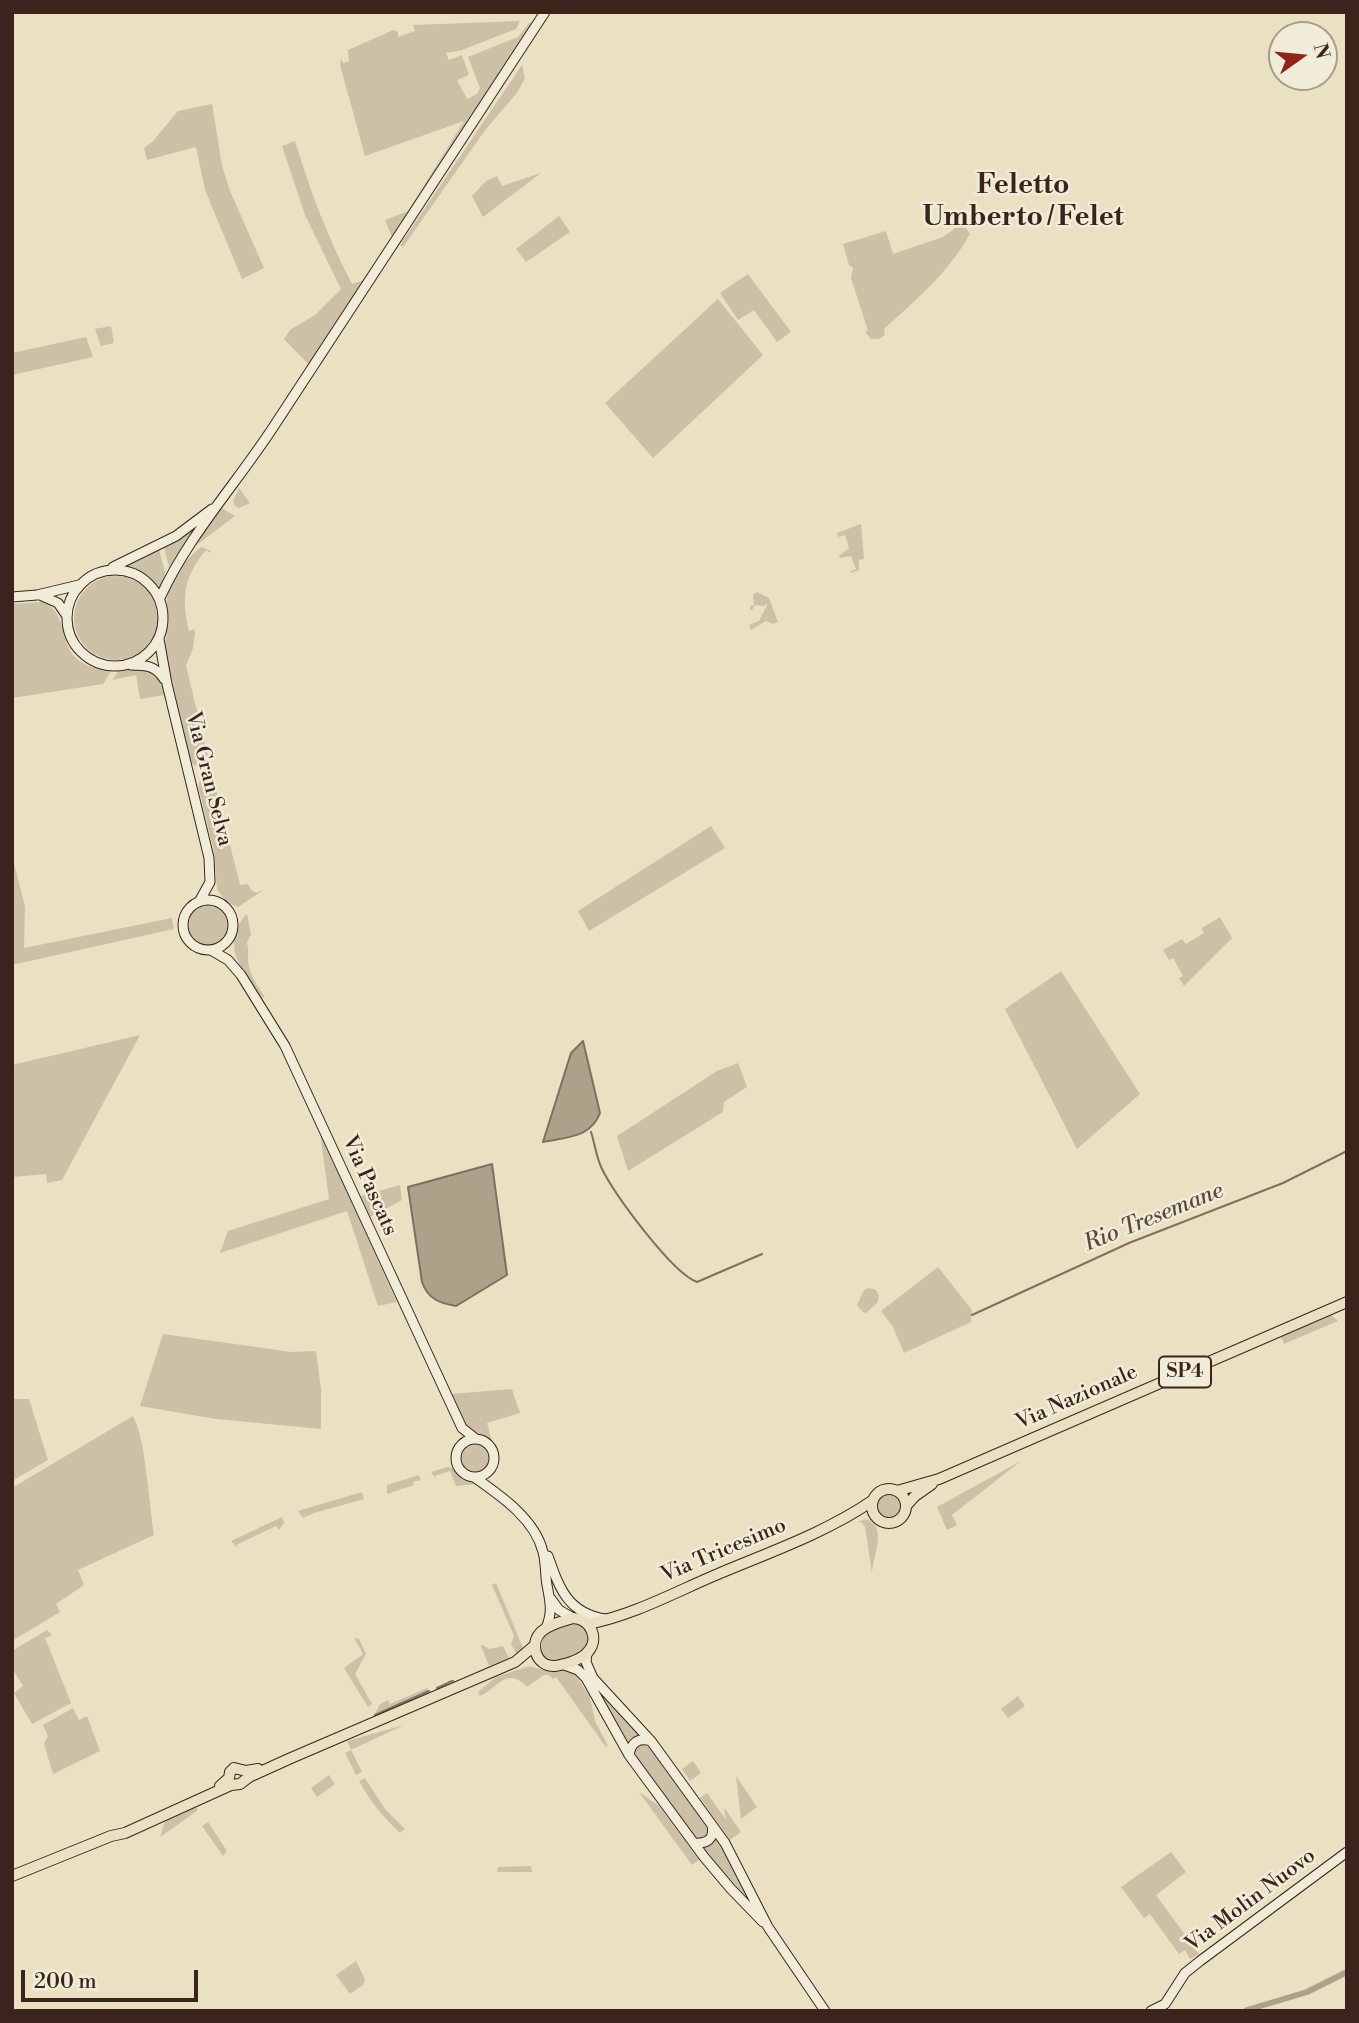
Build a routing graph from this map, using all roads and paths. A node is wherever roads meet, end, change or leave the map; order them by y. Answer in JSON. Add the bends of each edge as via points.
{"nodes":[{"id":1,"x":545,"y":12,"type":"edge"},
{"id":2,"x":219,"y":504,"type":"junction"},
{"id":3,"x":109,"y":569,"type":"junction"},
{"id":4,"x":79,"y":585,"type":"junction"},
{"id":5,"x":37,"y":595,"type":"junction"},
{"id":6,"x":12,"y":597,"type":"edge"},
{"id":7,"x":160,"y":598,"type":"junction"},
{"id":8,"x":67,"y":616,"type":"junction"},
{"id":9,"x":159,"y":639,"type":"junction"},
{"id":10,"x":128,"y":665,"type":"junction"},
{"id":11,"x":167,"y":684,"type":"junction"},
{"id":12,"x":210,"y":882,"type":"junction"},
{"id":13,"x":199,"y":902,"type":"junction"},
{"id":14,"x":217,"y":902,"type":"junction"},
{"id":15,"x":228,"y":940,"type":"junction"},
{"id":16,"x":211,"y":950,"type":"junction"},
{"id":17,"x":234,"y":966,"type":"junction"},
{"id":18,"x":1347,"y":1302,"type":"edge"},
{"id":19,"x":462,"y":1428,"type":"junction"},
{"id":20,"x":477,"y":1439,"type":"junction"},
{"id":21,"x":460,"y":1446,"type":"junction"},
{"id":22,"x":491,"y":1467,"type":"junction"},
{"id":23,"x":474,"y":1477,"type":"junction"},
{"id":24,"x":939,"y":1479,"type":"junction"},
{"id":25,"x":897,"y":1491,"type":"junction"},
{"id":26,"x":499,"y":1495,"type":"junction"},
{"id":27,"x":872,"y":1501,"type":"junction"},
{"id":28,"x":906,"y":1506,"type":"junction"},
{"id":29,"x":873,"y":1514,"type":"junction"},
{"id":30,"x":847,"y":1518,"type":"junction"},
{"id":31,"x":538,"y":1539,"type":"junction"},
{"id":32,"x":550,"y":1597,"type":"junction"},
{"id":33,"x":573,"y":1618,"type":"junction"},
{"id":34,"x":616,"y":1618,"type":"junction"},
{"id":35,"x":588,"y":1624,"type":"junction"},
{"id":36,"x":546,"y":1628,"type":"junction"},
{"id":37,"x":593,"y":1634,"type":"junction"},
{"id":38,"x":534,"y":1646,"type":"junction"},
{"id":39,"x":587,"y":1653,"type":"junction"},
{"id":40,"x":540,"y":1661,"type":"junction"},
{"id":41,"x":515,"y":1662,"type":"junction"},
{"id":42,"x":562,"y":1664,"type":"junction"},
{"id":43,"x":650,"y":1741,"type":"junction"},
{"id":44,"x":629,"y":1755,"type":"junction"},
{"id":45,"x":712,"y":1825,"type":"junction"},
{"id":46,"x":694,"y":1843,"type":"junction"},
{"id":47,"x":1347,"y":1852,"type":"edge"},
{"id":48,"x":12,"y":1876,"type":"edge"},
{"id":49,"x":768,"y":1927,"type":"junction"},
{"id":50,"x":825,"y":2011,"type":"edge"},
{"id":51,"x":1151,"y":2011,"type":"edge"}],
"edges":[{"from":1,"to":2,"type":"main road"},
{"from":2,"to":3,"type":"main road","via":[[176,536]]},
{"from":2,"to":7,"type":"main road"},
{"from":3,"to":4,"type":"main road"},
{"from":3,"to":7,"type":"main road","via":[[142,577]]},
{"from":4,"to":5,"type":"main road"},
{"from":4,"to":8,"type":"main road"},
{"from":5,"to":6,"type":"main road"},
{"from":5,"to":8,"type":"main road","via":[[58,603]]},
{"from":7,"to":9,"type":"main road","via":[[164,617]]},
{"from":8,"to":10,"type":"main road","via":[[71,636],[84,655],[99,663]]},
{"from":9,"to":10,"type":"main road","via":[[142,658]]},
{"from":9,"to":11,"type":"main road","name":"Via Gran Selva"},
{"from":10,"to":11,"type":"main road","via":[[150,666]]},
{"from":11,"to":12,"type":"main road","name":"Via Gran Selva","via":[[206,842]]},
{"from":12,"to":13,"type":"main road"},
{"from":12,"to":14,"type":"main road","name":"Via Gran Selva"},
{"from":13,"to":14,"type":"main road"},
{"from":13,"to":16,"type":"main road","via":[[186,913],[183,928],[190,942]]},
{"from":14,"to":15,"type":"main road","via":[[232,919]]},
{"from":15,"to":16,"type":"main road"},
{"from":15,"to":17,"type":"main road","name":"Via Pascats"},
{"from":16,"to":17,"type":"main road","name":"Via Pascats"},
{"from":17,"to":19,"type":"main road","name":"Via Pascats","via":[[285,1046]]},
{"from":18,"to":24,"type":"main road","name":"Via Nazionale","number":"SP4"},
{"from":19,"to":20,"type":"main road","name":"Via Pascats"},
{"from":19,"to":21,"type":"main road"},
{"from":20,"to":21,"type":"main road"},
{"from":20,"to":22,"type":"main road","via":[[492,1450]]},
{"from":21,"to":23,"type":"main road","via":[[458,1468]]},
{"from":22,"to":23,"type":"main road"},
{"from":22,"to":26,"type":"main road"},
{"from":23,"to":26,"type":"main road"},
{"from":24,"to":25,"type":"main road","name":"Via Nazionale","number":"SP4"},
{"from":24,"to":28,"type":"main road","name":"Via Nazionale","number":"SP4"},
{"from":25,"to":27,"type":"main road","via":[[882,1490]]},
{"from":25,"to":28,"type":"main road"},
{"from":26,"to":31,"type":"main road"},
{"from":27,"to":29,"type":"main road"},
{"from":27,"to":30,"type":"main road","name":"Via Tricesimo"},
{"from":28,"to":29,"type":"main road","via":[[894,1523],[882,1522]]},
{"from":29,"to":30,"type":"main road","name":"Via Tricesimo"},
{"from":30,"to":34,"type":"main road","name":"Via Tricesimo"},
{"from":31,"to":32,"type":"main road"},
{"from":31,"to":34,"type":"main road","via":[[569,1602],[596,1617]]},
{"from":32,"to":33,"type":"main road","via":[[559,1610]]},
{"from":32,"to":36,"type":"main road"},
{"from":33,"to":35,"type":"main road"},
{"from":33,"to":36,"type":"main road"},
{"from":34,"to":35,"type":"main road","name":"Via Tricesimo"},
{"from":34,"to":37,"type":"main road","name":"Via Tricesimo"},
{"from":35,"to":37,"type":"main road"},
{"from":36,"to":38,"type":"main road"},
{"from":37,"to":39,"type":"main road"},
{"from":38,"to":40,"type":"main road"},
{"from":38,"to":41,"type":"main road"},
{"from":39,"to":42,"type":"main road"},
{"from":39,"to":43,"type":"main road","via":[[593,1678]]},
{"from":40,"to":41,"type":"main road"},
{"from":40,"to":42,"type":"main road"},
{"from":41,"to":48,"type":"main road"},
{"from":42,"to":44,"type":"main road","via":[[586,1678]]},
{"from":43,"to":44,"type":"main road","via":[[636,1741]]},
{"from":43,"to":45,"type":"main road"},
{"from":44,"to":46,"type":"main road"},
{"from":45,"to":46,"type":"main road","via":[[709,1840]]},
{"from":45,"to":49,"type":"main road"},
{"from":46,"to":49,"type":"main road"},
{"from":47,"to":51,"type":"main road","name":"Via Molin Nuovo","via":[[1185,1973],[1166,2004]]},
{"from":49,"to":50,"type":"main road"}]}
